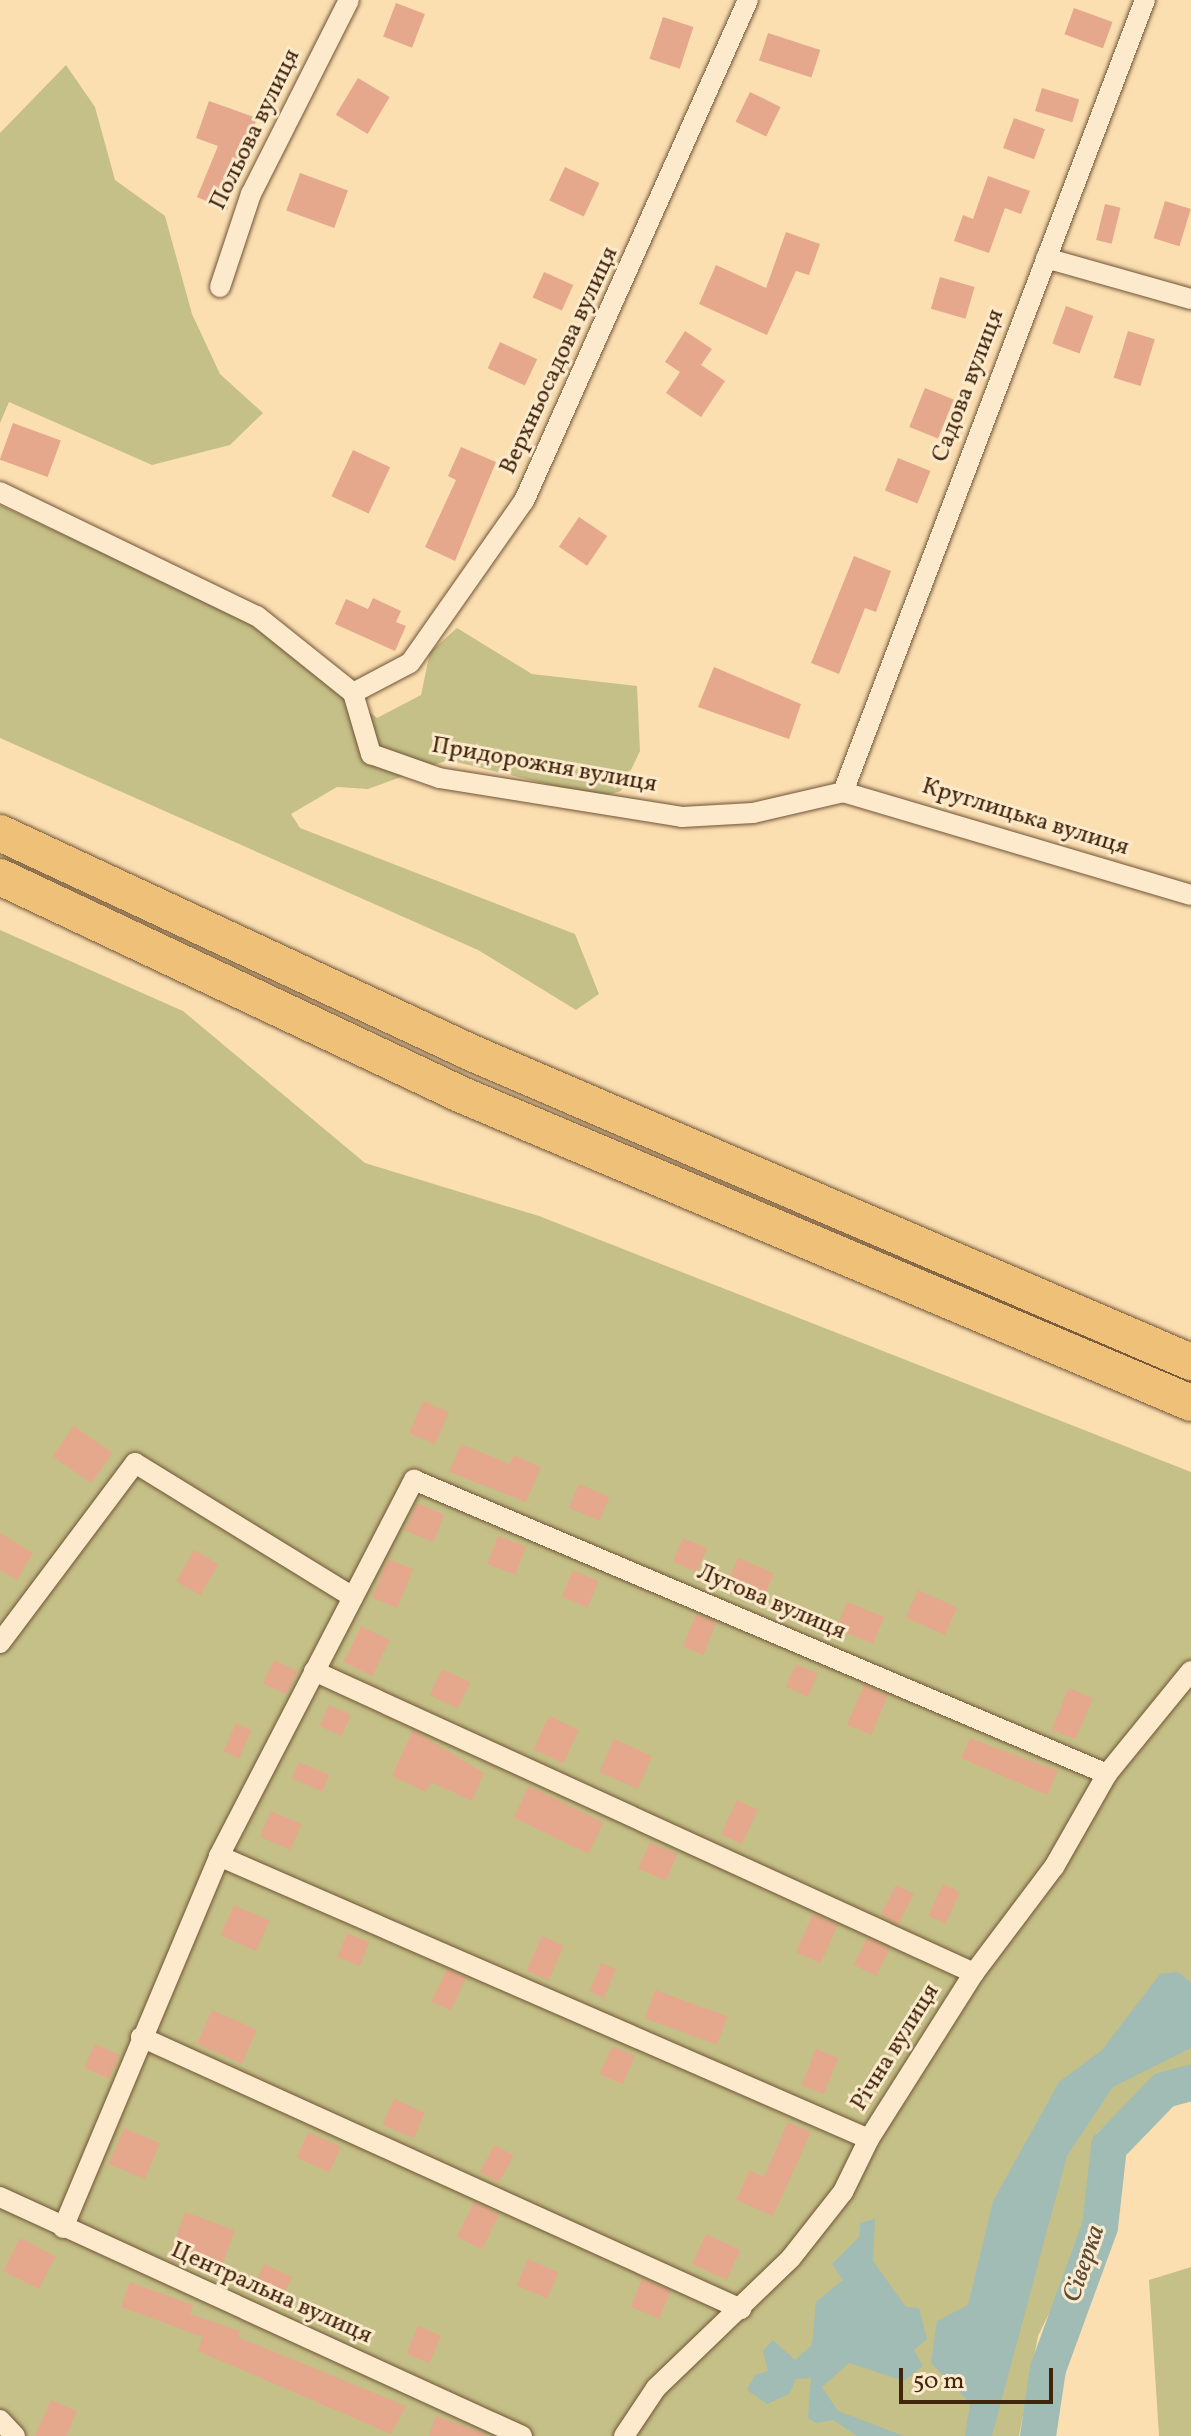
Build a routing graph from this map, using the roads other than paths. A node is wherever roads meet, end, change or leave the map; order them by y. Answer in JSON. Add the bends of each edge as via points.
{"nodes":[{"id":1,"x":349,"y":0,"type":"edge"},
{"id":2,"x":748,"y":0,"type":"edge"},
{"id":3,"x":1145,"y":0,"type":"edge"},
{"id":4,"x":1046,"y":258,"type":"junction"},
{"id":5,"x":220,"y":287,"type":"dead end"},
{"id":6,"x":1191,"y":299,"type":"edge"},
{"id":7,"x":0,"y":492,"type":"edge"},
{"id":8,"x":353,"y":693,"type":"junction"},
{"id":9,"x":843,"y":792,"type":"junction"},
{"id":10,"x":0,"y":833,"type":"edge"},
{"id":11,"x":0,"y":877,"type":"edge"},
{"id":12,"x":1191,"y":895,"type":"edge"},
{"id":13,"x":1191,"y":1362,"type":"edge"},
{"id":14,"x":1191,"y":1403,"type":"edge"},
{"id":15,"x":353,"y":1597,"type":"junction"},
{"id":16,"x":0,"y":1643,"type":"edge"},
{"id":17,"x":314,"y":1671,"type":"junction"},
{"id":18,"x":1191,"y":1671,"type":"edge"},
{"id":19,"x":1107,"y":1774,"type":"junction"},
{"id":20,"x":219,"y":1856,"type":"junction"},
{"id":21,"x":974,"y":1973,"type":"junction"},
{"id":22,"x":141,"y":2037,"type":"junction"},
{"id":23,"x":869,"y":2139,"type":"junction"},
{"id":24,"x":0,"y":2197,"type":"edge"},
{"id":25,"x":63,"y":2228,"type":"junction"},
{"id":26,"x":741,"y":2309,"type":"junction"},
{"id":27,"x":0,"y":2420,"type":"edge"},
{"id":28,"x":15,"y":2436,"type":"edge"},
{"id":29,"x":522,"y":2436,"type":"edge"},
{"id":30,"x":624,"y":2436,"type":"edge"}],
"edges":[{"from":1,"to":5,"type":"street","name":"Польова вулиця","via":[[251,194]]},
{"from":2,"to":8,"type":"street","name":"Верхньосадова вулиця","via":[[524,501],[410,663]]},
{"from":3,"to":4,"type":"street","name":"Садова вулиця"},
{"from":4,"to":6,"type":"street"},
{"from":4,"to":9,"type":"street","name":"Садова вулиця"},
{"from":7,"to":8,"type":"street","via":[[257,616]]},
{"from":8,"to":9,"type":"street","name":"Придорожня вулиця","via":[[371,754],[439,778],[682,817],[753,813]]},
{"from":9,"to":12,"type":"street","name":"Круглицька вулиця"},
{"from":10,"to":13,"type":"highway","via":[[472,1053]]},
{"from":11,"to":14,"type":"highway","via":[[462,1095]]},
{"from":15,"to":16,"type":"street","via":[[135,1463]]},
{"from":15,"to":17,"type":"street"},
{"from":15,"to":19,"type":"street","name":"Лугова вулиця","via":[[414,1480]]},
{"from":17,"to":20,"type":"street"},
{"from":17,"to":21,"type":"street"},
{"from":18,"to":19,"type":"street","name":"Річна вулиця"},
{"from":19,"to":21,"type":"street","name":"Річна вулиця","via":[[1054,1867]]},
{"from":20,"to":22,"type":"street"},
{"from":20,"to":23,"type":"street"},
{"from":21,"to":23,"type":"street","name":"Річна вулиця"},
{"from":22,"to":25,"type":"street"},
{"from":22,"to":26,"type":"street"},
{"from":23,"to":26,"type":"street","name":"Річна вулиця","via":[[843,2192]]},
{"from":24,"to":25,"type":"street","name":"Центральна вулиця"},
{"from":25,"to":29,"type":"street","name":"Центральна вулиця"},
{"from":26,"to":30,"type":"street","name":"Річна вулиця","via":[[656,2388]]},
{"from":27,"to":28,"type":"street"}]}
